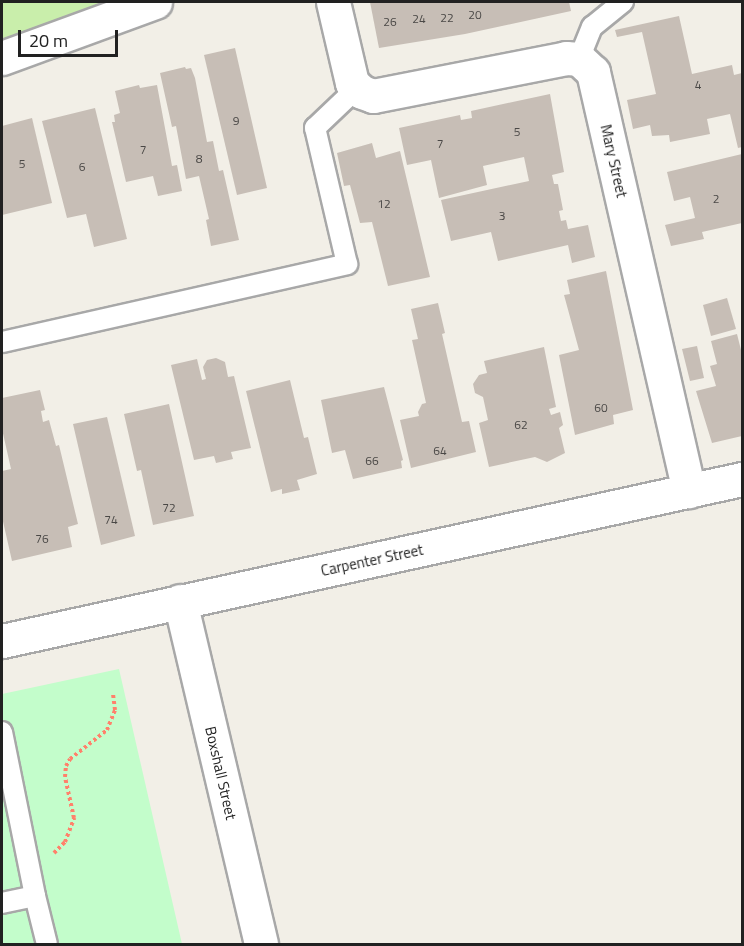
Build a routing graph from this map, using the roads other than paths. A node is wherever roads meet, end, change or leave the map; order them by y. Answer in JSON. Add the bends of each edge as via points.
{"nodes":[{"id":1,"x":155,"y":2,"type":"edge"},
{"id":2,"x":333,"y":2,"type":"edge"},
{"id":3,"x":623,"y":2,"type":"edge"},
{"id":4,"x":2,"y":58,"type":"edge"},
{"id":5,"x":579,"y":59,"type":"junction"},
{"id":6,"x":357,"y":88,"type":"junction"},
{"id":7,"x":2,"y":342,"type":"edge"},
{"id":8,"x":742,"y":479,"type":"edge"},
{"id":9,"x":689,"y":491,"type":"junction"},
{"id":10,"x":180,"y":601,"type":"junction"},
{"id":11,"x":2,"y":641,"type":"edge"},
{"id":12,"x":2,"y":732,"type":"edge"},
{"id":13,"x":35,"y":896,"type":"junction"},
{"id":14,"x":2,"y":903,"type":"edge"},
{"id":15,"x":47,"y":945,"type":"edge"},
{"id":16,"x":261,"y":945,"type":"edge"}],
"edges":[{"from":1,"to":4,"type":"street"},
{"from":2,"to":6,"type":"street","via":[[350,76]]},
{"from":3,"to":5,"type":"lane","via":[[592,27]]},
{"from":5,"to":6,"type":"street","via":[[549,61],[380,96]]},
{"from":5,"to":9,"type":"street","name":"Mary Street","via":[[593,72],[601,102]]},
{"from":6,"to":7,"type":"lane","via":[[315,128],[347,264]]},
{"from":8,"to":9,"type":"street","name":"Carpenter Street"},
{"from":9,"to":10,"type":"street","name":"Carpenter Street"},
{"from":10,"to":11,"type":"street","name":"Carpenter Street"},
{"from":10,"to":16,"type":"street","name":"Boxshall Street"},
{"from":12,"to":13,"type":"lane"},
{"from":13,"to":14,"type":"lane"},
{"from":13,"to":15,"type":"lane"}]}
